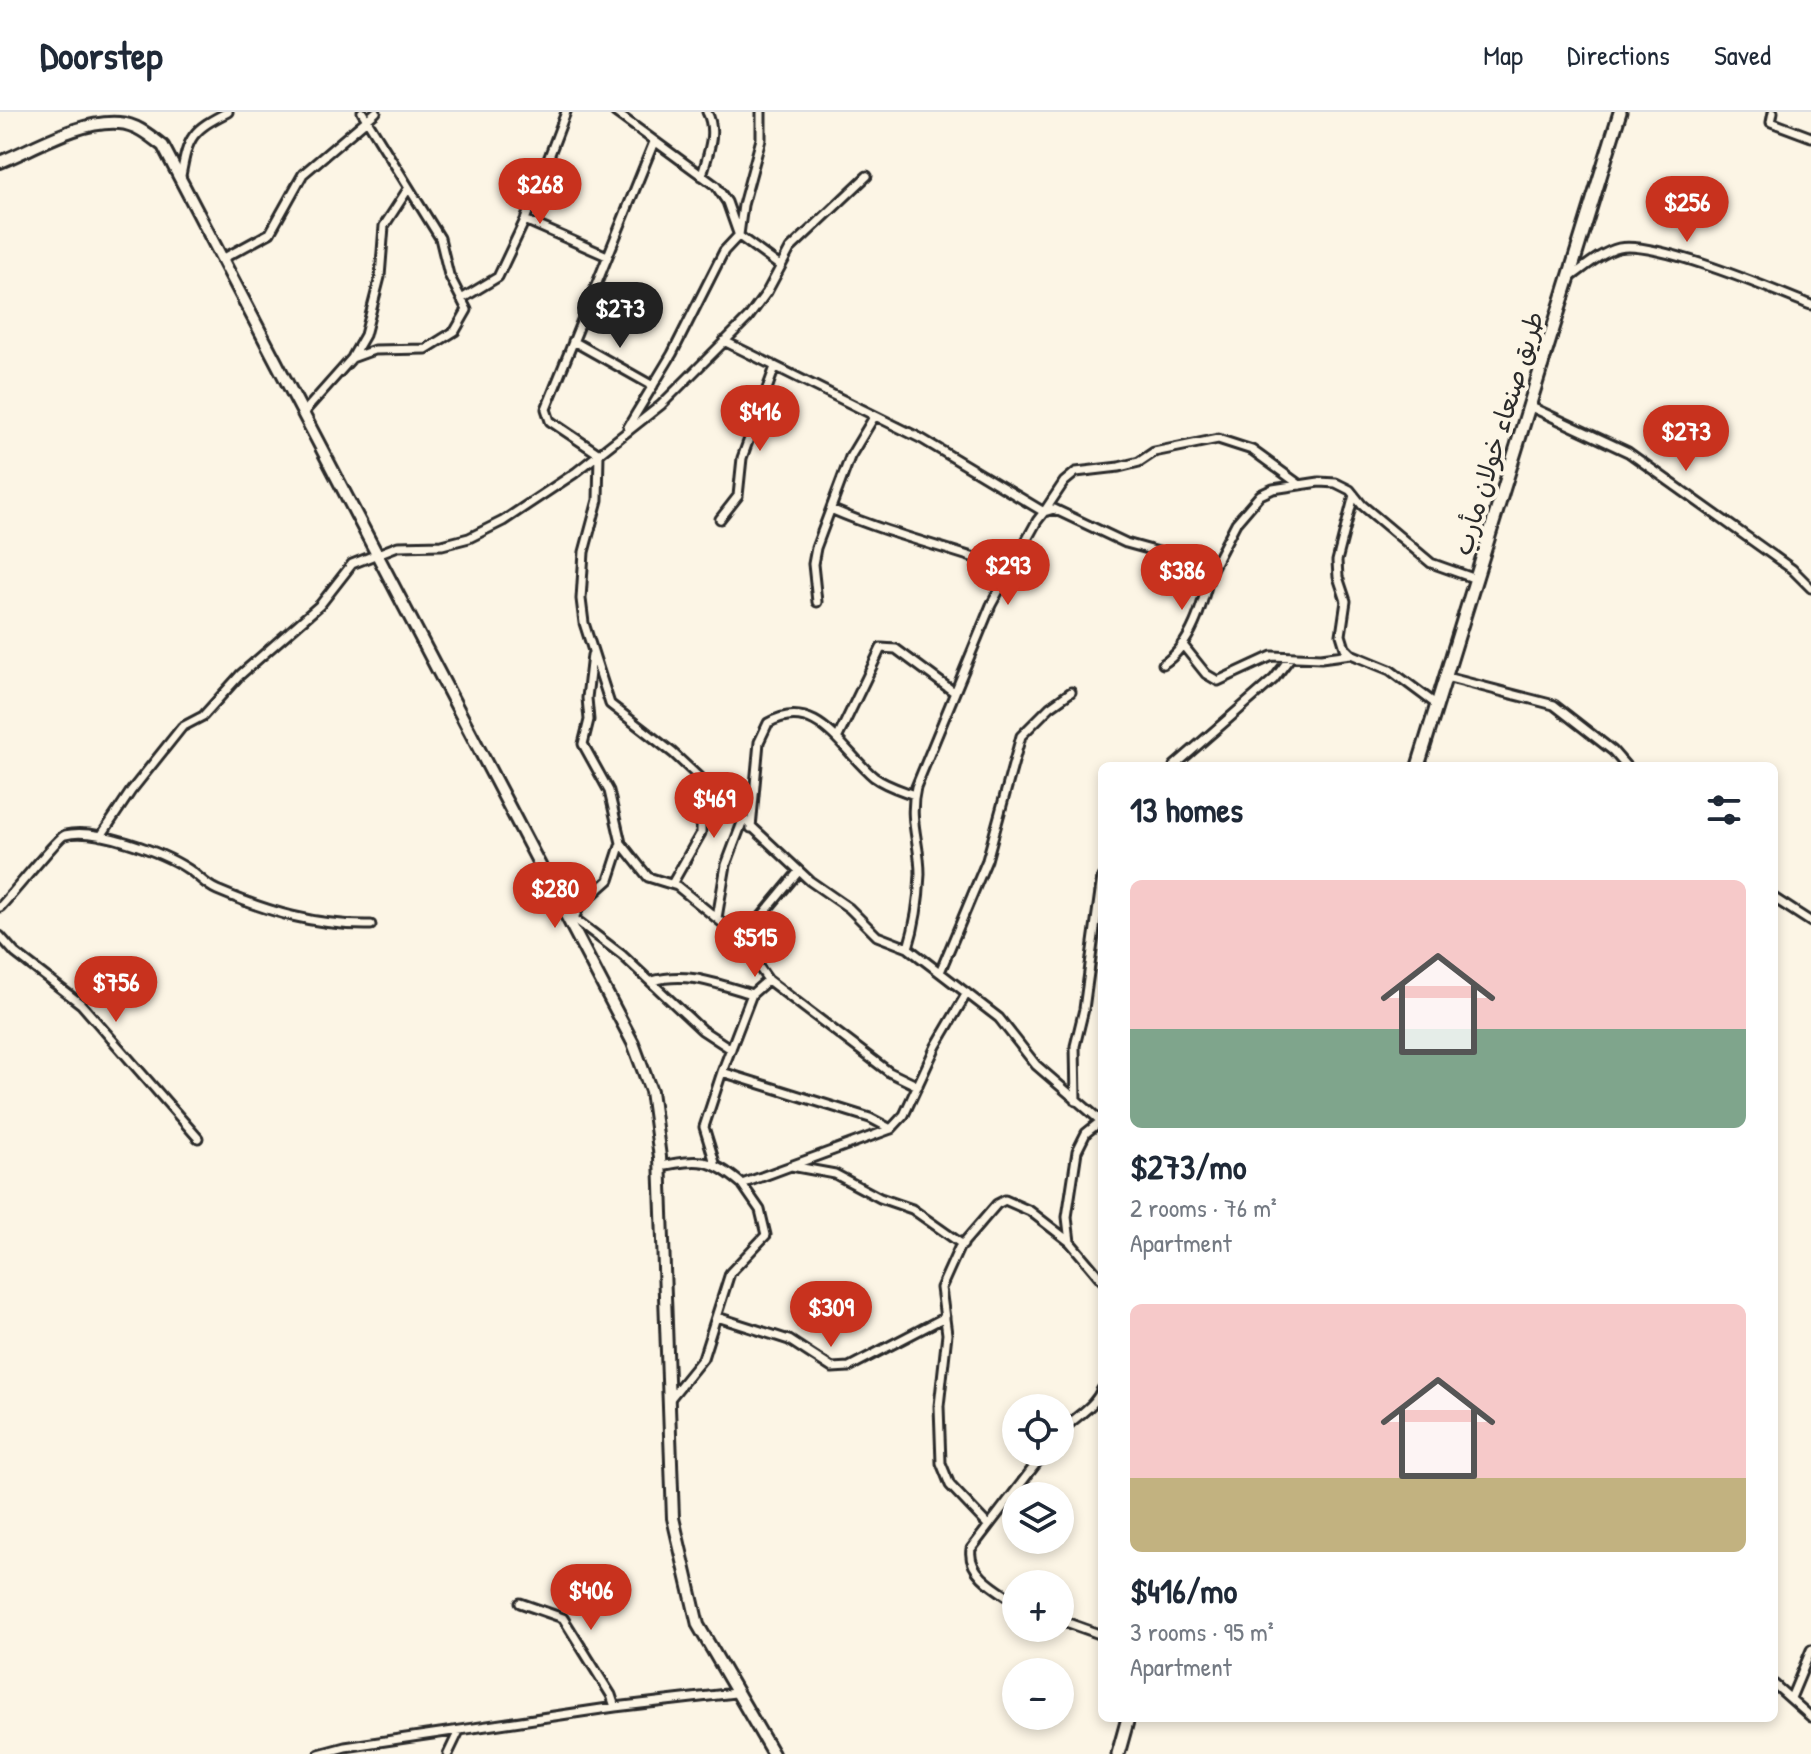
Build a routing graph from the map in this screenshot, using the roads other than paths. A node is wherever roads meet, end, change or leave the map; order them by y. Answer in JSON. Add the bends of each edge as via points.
{"nodes":[{"id":1,"x":228,"y":112,"type":"edge"},
{"id":2,"x":362,"y":112,"type":"edge"},
{"id":3,"x":376,"y":112,"type":"edge"},
{"id":4,"x":566,"y":112,"type":"edge"},
{"id":5,"x":615,"y":112,"type":"edge"},
{"id":6,"x":707,"y":112,"type":"edge"},
{"id":7,"x":761,"y":112,"type":"edge"},
{"id":8,"x":1620,"y":112,"type":"edge"},
{"id":9,"x":1773,"y":112,"type":"edge"},
{"id":10,"x":118,"y":118,"type":"edge"},
{"id":11,"x":367,"y":120,"type":"junction"},
{"id":12,"x":1811,"y":137,"type":"edge"},
{"id":13,"x":654,"y":142,"type":"junction"},
{"id":14,"x":0,"y":162,"type":"edge"},
{"id":15,"x":181,"y":176,"type":"junction"},
{"id":16,"x":702,"y":176,"type":"junction"},
{"id":17,"x":867,"y":176,"type":"dead end"},
{"id":18,"x":408,"y":189,"type":"junction"},
{"id":19,"x":525,"y":220,"type":"junction"},
{"id":20,"x":739,"y":235,"type":"junction"},
{"id":21,"x":607,"y":256,"type":"junction"},
{"id":22,"x":224,"y":258,"type":"junction"},
{"id":23,"x":780,"y":266,"type":"junction"},
{"id":24,"x":1569,"y":278,"type":"junction"},
{"id":25,"x":463,"y":298,"type":"junction"},
{"id":26,"x":1811,"y":305,"type":"edge"},
{"id":27,"x":573,"y":341,"type":"junction"},
{"id":28,"x":724,"y":341,"type":"junction"},
{"id":29,"x":352,"y":358,"type":"junction"},
{"id":30,"x":775,"y":367,"type":"junction"},
{"id":31,"x":653,"y":386,"type":"junction"},
{"id":32,"x":1529,"y":406,"type":"junction"},
{"id":33,"x":304,"y":412,"type":"junction"},
{"id":34,"x":874,"y":417,"type":"junction"},
{"id":35,"x":626,"y":429,"type":"junction"},
{"id":36,"x":599,"y":454,"type":"junction"},
{"id":37,"x":1300,"y":485,"type":"junction"},
{"id":38,"x":1354,"y":495,"type":"junction"},
{"id":39,"x":833,"y":510,"type":"junction"},
{"id":40,"x":1044,"y":512,"type":"junction"},
{"id":41,"x":720,"y":519,"type":"dead end"},
{"id":42,"x":377,"y":552,"type":"junction"},
{"id":43,"x":1011,"y":570,"type":"junction"},
{"id":44,"x":1211,"y":571,"type":"junction"},
{"id":45,"x":1476,"y":579,"type":"junction"},
{"id":46,"x":1811,"y":588,"type":"edge"},
{"id":47,"x":817,"y":602,"type":"dead end"},
{"id":48,"x":1182,"y":644,"type":"junction"},
{"id":49,"x":593,"y":652,"type":"junction"},
{"id":50,"x":1351,"y":654,"type":"junction"},
{"id":51,"x":1290,"y":658,"type":"junction"},
{"id":52,"x":1163,"y":664,"type":"dead end"},
{"id":53,"x":1446,"y":677,"type":"junction"},
{"id":54,"x":954,"y":692,"type":"junction"},
{"id":55,"x":1071,"y":692,"type":"dead end"},
{"id":56,"x":1437,"y":705,"type":"junction"},
{"id":57,"x":838,"y":737,"type":"junction"},
{"id":58,"x":1179,"y":762,"type":"edge"},
{"id":59,"x":1419,"y":762,"type":"edge"},
{"id":60,"x":1623,"y":762,"type":"edge"},
{"id":61,"x":702,"y":780,"type":"junction"},
{"id":62,"x":914,"y":795,"type":"junction"},
{"id":63,"x":743,"y":820,"type":"junction"},
{"id":64,"x":751,"y":828,"type":"junction"},
{"id":65,"x":101,"y":836,"type":"junction"},
{"id":66,"x":621,"y":843,"type":"junction"},
{"id":67,"x":799,"y":871,"type":"junction"},
{"id":68,"x":672,"y":884,"type":"junction"},
{"id":69,"x":1778,"y":901,"type":"edge"},
{"id":70,"x":0,"y":907,"type":"edge"},
{"id":71,"x":564,"y":910,"type":"junction"},
{"id":72,"x":1098,"y":914,"type":"edge"},
{"id":73,"x":574,"y":918,"type":"junction"},
{"id":74,"x":717,"y":918,"type":"junction"},
{"id":75,"x":1811,"y":922,"type":"edge"},
{"id":76,"x":371,"y":925,"type":"dead end"},
{"id":77,"x":0,"y":936,"type":"edge"},
{"id":78,"x":741,"y":941,"type":"junction"},
{"id":79,"x":908,"y":948,"type":"junction"},
{"id":80,"x":940,"y":972,"type":"junction"},
{"id":81,"x":768,"y":980,"type":"junction"},
{"id":82,"x":652,"y":981,"type":"junction"},
{"id":83,"x":967,"y":993,"type":"junction"},
{"id":84,"x":752,"y":994,"type":"junction"},
{"id":85,"x":731,"y":1049,"type":"junction"},
{"id":86,"x":722,"y":1072,"type":"junction"},
{"id":87,"x":918,"y":1086,"type":"junction"},
{"id":88,"x":1076,"y":1101,"type":"junction"},
{"id":89,"x":1098,"y":1118,"type":"edge"},
{"id":90,"x":1098,"y":1124,"type":"edge"},
{"id":91,"x":891,"y":1129,"type":"junction"},
{"id":92,"x":198,"y":1138,"type":"dead end"},
{"id":93,"x":715,"y":1163,"type":"junction"},
{"id":94,"x":660,"y":1166,"type":"junction"},
{"id":95,"x":791,"y":1166,"type":"junction"},
{"id":96,"x":742,"y":1184,"type":"junction"},
{"id":97,"x":1070,"y":1242,"type":"junction"},
{"id":98,"x":963,"y":1245,"type":"junction"},
{"id":99,"x":1098,"y":1275,"type":"edge"},
{"id":100,"x":717,"y":1317,"type":"junction"},
{"id":101,"x":945,"y":1317,"type":"junction"},
{"id":102,"x":1098,"y":1395,"type":"edge"},
{"id":103,"x":669,"y":1401,"type":"junction"},
{"id":104,"x":1074,"y":1417,"type":"edge"},
{"id":105,"x":1034,"y":1466,"type":"edge"},
{"id":106,"x":987,"y":1524,"type":"junction"},
{"id":107,"x":1002,"y":1592,"type":"edge"},
{"id":108,"x":520,"y":1603,"type":"dead end"},
{"id":109,"x":1074,"y":1625,"type":"edge"},
{"id":110,"x":1098,"y":1634,"type":"edge"},
{"id":111,"x":1811,"y":1650,"type":"edge"},
{"id":112,"x":1778,"y":1687,"type":"edge"},
{"id":113,"x":735,"y":1693,"type":"junction"},
{"id":114,"x":1791,"y":1698,"type":"junction"},
{"id":115,"x":615,"y":1707,"type":"junction"},
{"id":116,"x":1811,"y":1717,"type":"edge"},
{"id":117,"x":1127,"y":1722,"type":"edge"},
{"id":118,"x":459,"y":1731,"type":"junction"},
{"id":119,"x":319,"y":1754,"type":"edge"},
{"id":120,"x":448,"y":1754,"type":"edge"},
{"id":121,"x":773,"y":1754,"type":"edge"},
{"id":122,"x":1118,"y":1754,"type":"edge"}],
"edges":[{"from":1,"to":15,"type":"street","via":[[196,129],[186,147]]},
{"from":2,"to":11,"type":"street"},
{"from":3,"to":11,"type":"street"},
{"from":4,"to":19,"type":"street"},
{"from":5,"to":13,"type":"street"},
{"from":6,"to":16,"type":"street","via":[[713,127]]},
{"from":7,"to":20,"type":"street","via":[[761,139]]},
{"from":8,"to":24,"type":"main road","name":"طريق صنعاء خولان مأرب"},
{"from":9,"to":12,"type":"street","via":[[1771,122]]},
{"from":10,"to":14,"type":"street"},
{"from":10,"to":15,"type":"street","via":[[163,146]]},
{"from":11,"to":18,"type":"street"},
{"from":11,"to":22,"type":"street","via":[[303,174],[270,233]]},
{"from":13,"to":16,"type":"street"},
{"from":13,"to":21,"type":"street"},
{"from":15,"to":22,"type":"street"},
{"from":16,"to":20,"type":"street","via":[[727,202]]},
{"from":17,"to":23,"type":"street","via":[[790,249]]},
{"from":18,"to":25,"type":"street","via":[[440,238],[449,275]]},
{"from":18,"to":29,"type":"street","via":[[384,226],[380,277],[365,335]]},
{"from":19,"to":21,"type":"street"},
{"from":19,"to":25,"type":"street","via":[[498,277]]},
{"from":20,"to":23,"type":"street"},
{"from":20,"to":31,"type":"street","via":[[724,251]]},
{"from":21,"to":27,"type":"street"},
{"from":22,"to":33,"type":"street"},
{"from":23,"to":28,"type":"street","via":[[767,292]]},
{"from":24,"to":26,"type":"street","via":[[1617,248],[1632,247],[1711,266]]},
{"from":24,"to":32,"type":"main road","name":"طريق صنعاء خولان مأرب"},
{"from":25,"to":29,"type":"street","via":[[465,319],[426,349],[374,350]]},
{"from":27,"to":31,"type":"street"},
{"from":27,"to":36,"type":"street","via":[[547,416]]},
{"from":28,"to":30,"type":"street"},
{"from":28,"to":35,"type":"street","via":[[661,405]]},
{"from":29,"to":33,"type":"street"},
{"from":30,"to":34,"type":"street"},
{"from":30,"to":41,"type":"street","via":[[742,458],[738,496]]},
{"from":31,"to":35,"type":"street"},
{"from":32,"to":45,"type":"main road","name":"طريق صنعاء خولان مأرب"},
{"from":32,"to":46,"type":"street","via":[[1628,452]]},
{"from":33,"to":42,"type":"street"},
{"from":34,"to":39,"type":"street","via":[[850,457]]},
{"from":34,"to":40,"type":"street","via":[[922,439]]},
{"from":35,"to":36,"type":"street"},
{"from":36,"to":42,"type":"street","via":[[547,493],[469,538]]},
{"from":36,"to":49,"type":"street","via":[[598,500],[581,575],[584,623]]},
{"from":37,"to":38,"type":"street","via":[[1336,483]]},
{"from":37,"to":40,"type":"street","via":[[1252,450],[1218,439],[1154,452],[1119,467],[1076,472]]},
{"from":37,"to":44,"type":"street","via":[[1260,495],[1236,523]]},
{"from":38,"to":45,"type":"street","via":[[1431,563]]},
{"from":38,"to":50,"type":"street","via":[[1337,561],[1346,601],[1341,635]]},
{"from":39,"to":43,"type":"street","via":[[896,536]]},
{"from":39,"to":47,"type":"street","via":[[813,564]]},
{"from":40,"to":43,"type":"street"},
{"from":40,"to":44,"type":"street","via":[[1054,509],[1126,543]]},
{"from":42,"to":65,"type":"street","via":[[352,564],[320,605],[240,675],[203,716],[182,727]]},
{"from":42,"to":71,"type":"street"},
{"from":43,"to":54,"type":"street"},
{"from":44,"to":48,"type":"street"},
{"from":45,"to":53,"type":"main road","name":"طريق صنعاء خولان مأرب"},
{"from":48,"to":51,"type":"street","via":[[1218,681],[1272,656]]},
{"from":48,"to":52,"type":"street"},
{"from":49,"to":61,"type":"street","via":[[616,710]]},
{"from":49,"to":66,"type":"street","via":[[583,744],[609,791]]},
{"from":50,"to":51,"type":"street"},
{"from":50,"to":56,"type":"street","via":[[1390,670]]},
{"from":51,"to":58,"type":"street","via":[[1274,679]]},
{"from":53,"to":56,"type":"main road","name":"طريق صنعاء خولان مأرب"},
{"from":53,"to":60,"type":"street","via":[[1554,705]]},
{"from":54,"to":57,"type":"street","via":[[896,649],[881,648]]},
{"from":54,"to":62,"type":"street"},
{"from":55,"to":80,"type":"street","via":[[1021,736],[992,845]]},
{"from":56,"to":59,"type":"main road","name":"طريق صنعاء خولان مأرب"},
{"from":57,"to":62,"type":"street","via":[[874,776]]},
{"from":57,"to":64,"type":"street","via":[[815,720],[792,714],[768,723],[759,742]]},
{"from":61,"to":63,"type":"street"},
{"from":61,"to":68,"type":"street","via":[[701,833]]},
{"from":62,"to":79,"type":"street","via":[[912,828],[920,873]]},
{"from":63,"to":64,"type":"street"},
{"from":63,"to":74,"type":"street","via":[[726,865]]},
{"from":64,"to":67,"type":"street"},
{"from":65,"to":70,"type":"street","via":[[64,835],[56,840]]},
{"from":65,"to":76,"type":"street","via":[[168,858],[204,883],[271,910],[329,926]]},
{"from":66,"to":68,"type":"street","via":[[648,877]]},
{"from":66,"to":73,"type":"street","via":[[609,880]]},
{"from":67,"to":78,"type":"street"},
{"from":67,"to":79,"type":"street","via":[[877,936]]},
{"from":68,"to":74,"type":"street"},
{"from":69,"to":75,"type":"street"},
{"from":71,"to":73,"type":"street"},
{"from":71,"to":94,"type":"street","via":[[633,1043],[651,1091]]},
{"from":72,"to":88,"type":"street","via":[[1075,1046]]},
{"from":73,"to":82,"type":"street"},
{"from":74,"to":78,"type":"street"},
{"from":77,"to":92,"type":"street","via":[[81,1004]]},
{"from":78,"to":81,"type":"street"},
{"from":79,"to":80,"type":"street"},
{"from":80,"to":83,"type":"street"},
{"from":81,"to":84,"type":"street"},
{"from":81,"to":87,"type":"street","via":[[889,1072]]},
{"from":82,"to":84,"type":"street","via":[[689,975]]},
{"from":82,"to":85,"type":"street","via":[[702,1030]]},
{"from":83,"to":87,"type":"street"},
{"from":83,"to":88,"type":"street","via":[[999,1018],[1036,1065]]},
{"from":84,"to":85,"type":"street"},
{"from":85,"to":86,"type":"street"},
{"from":86,"to":91,"type":"street"},
{"from":86,"to":93,"type":"street","via":[[704,1127]]},
{"from":87,"to":91,"type":"street"},
{"from":88,"to":89,"type":"street"},
{"from":90,"to":97,"type":"street","via":[[1077,1151],[1067,1217]]},
{"from":91,"to":95,"type":"street"},
{"from":93,"to":94,"type":"street"},
{"from":93,"to":96,"type":"street"},
{"from":94,"to":103,"type":"street"},
{"from":95,"to":96,"type":"street"},
{"from":95,"to":98,"type":"street","via":[[860,1185],[912,1209]]},
{"from":96,"to":100,"type":"street","via":[[760,1210],[766,1235],[730,1273]]},
{"from":97,"to":98,"type":"street","via":[[1030,1211],[1005,1200]]},
{"from":97,"to":99,"type":"street"},
{"from":98,"to":101,"type":"street","via":[[941,1288]]},
{"from":100,"to":101,"type":"street","via":[[789,1340],[832,1368],[849,1367]]},
{"from":100,"to":103,"type":"street","via":[[703,1358]]},
{"from":101,"to":106,"type":"street","via":[[941,1463],[950,1485]]},
{"from":102,"to":104,"type":"street"},
{"from":103,"to":113,"type":"street","via":[[673,1518],[684,1573],[698,1625]]},
{"from":105,"to":106,"type":"street"},
{"from":106,"to":107,"type":"street","via":[[969,1559]]},
{"from":108,"to":115,"type":"street","via":[[563,1618]]},
{"from":109,"to":110,"type":"street"},
{"from":111,"to":114,"type":"street"},
{"from":112,"to":114,"type":"street"},
{"from":113,"to":115,"type":"street"},
{"from":113,"to":121,"type":"street"},
{"from":114,"to":116,"type":"street"},
{"from":115,"to":118,"type":"street"},
{"from":117,"to":122,"type":"main road"},
{"from":118,"to":119,"type":"street"},
{"from":118,"to":120,"type":"street"}]}
